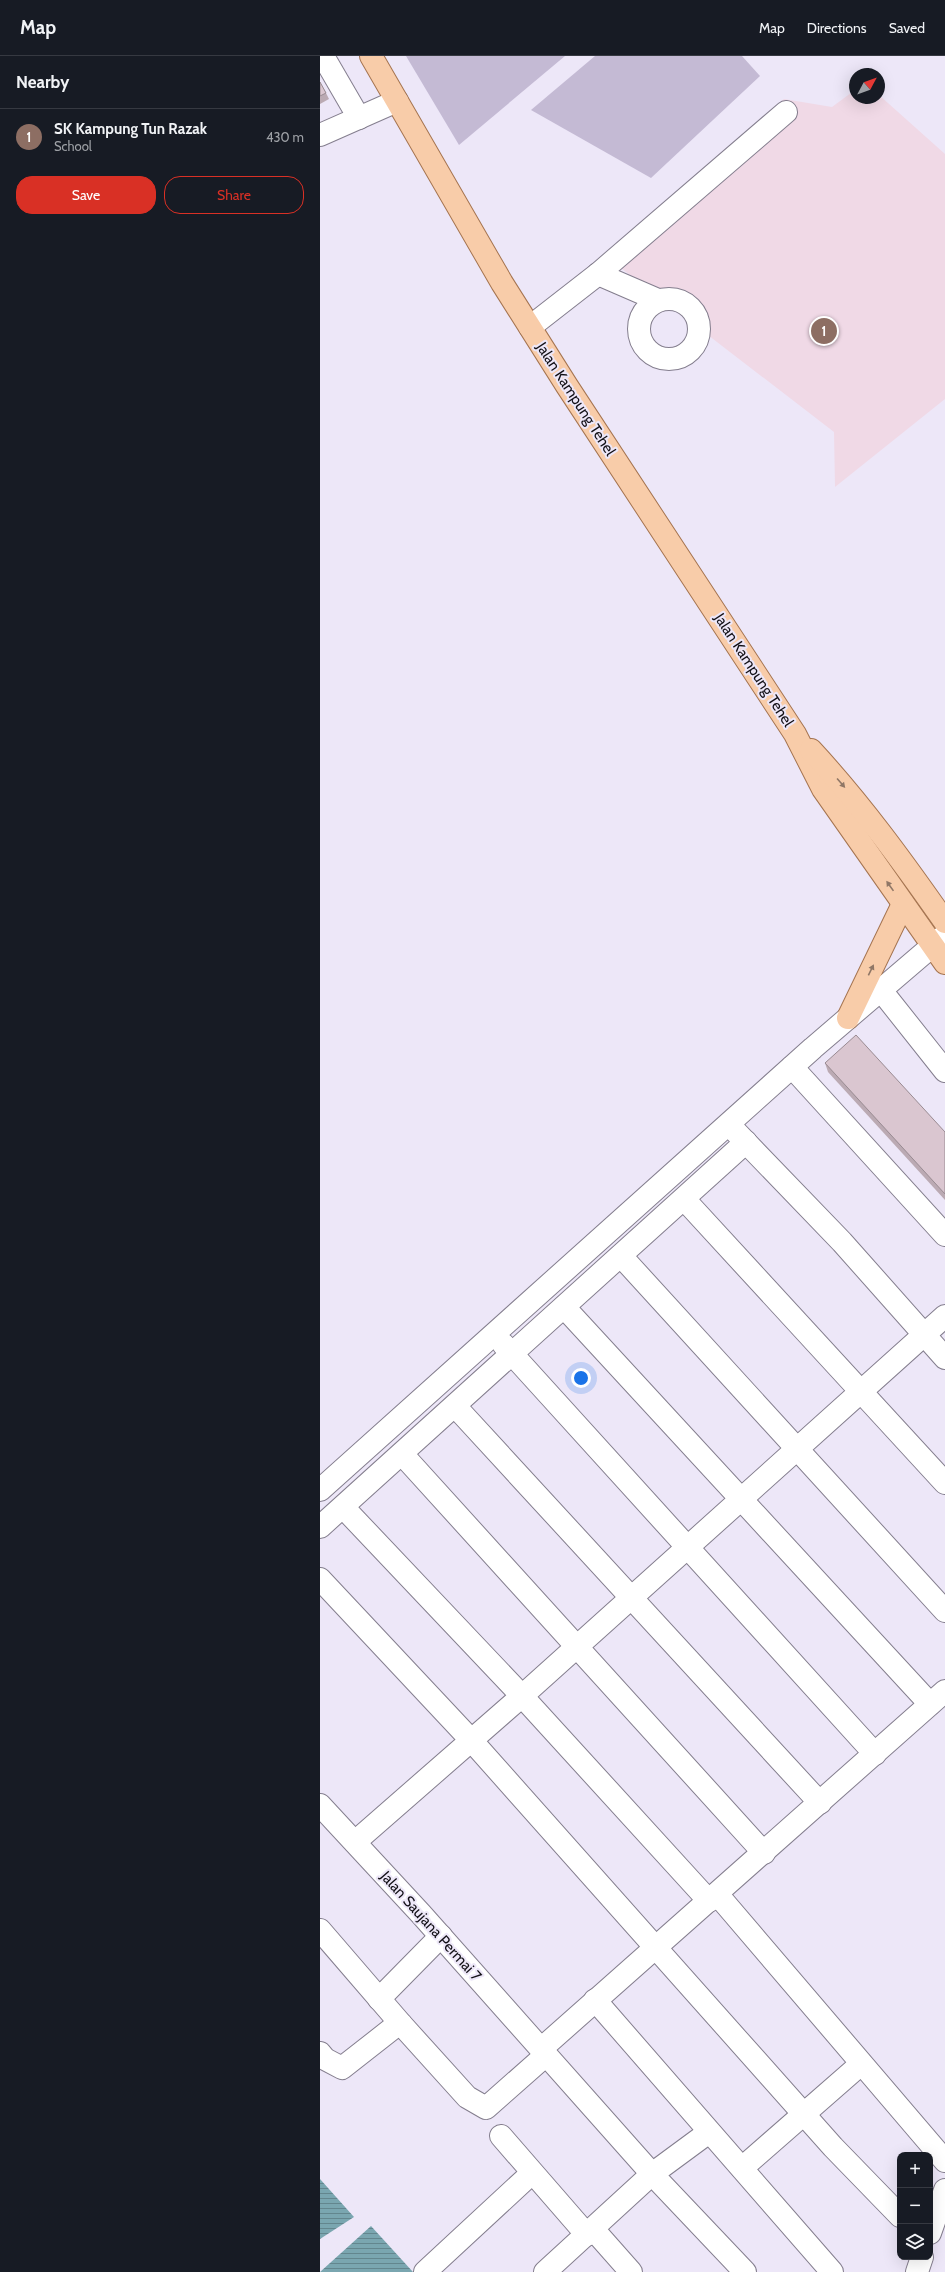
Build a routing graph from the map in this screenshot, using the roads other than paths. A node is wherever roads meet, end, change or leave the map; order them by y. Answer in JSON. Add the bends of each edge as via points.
{"nodes":[{"id":1,"x":323,"y":56,"type":"edge"},
{"id":2,"x":371,"y":56,"type":"edge"},
{"id":3,"x":397,"y":101,"type":"junction"},
{"id":4,"x":786,"y":112,"type":"dead end"},
{"id":5,"x":359,"y":118,"type":"junction"},
{"id":6,"x":320,"y":135,"type":"edge"},
{"id":7,"x":598,"y":274,"type":"junction"},
{"id":8,"x":658,"y":300,"type":"dead end"},
{"id":9,"x":530,"y":327,"type":"junction"},
{"id":10,"x":795,"y":734,"type":"junction"},
{"id":11,"x":903,"y":904,"type":"junction"},
{"id":12,"x":945,"y":922,"type":"edge"},
{"id":13,"x":939,"y":940,"type":"edge"},
{"id":14,"x":945,"y":963,"type":"edge"},
{"id":15,"x":880,"y":989,"type":"junction"},
{"id":16,"x":848,"y":1018,"type":"junction"},
{"id":17,"x":792,"y":1067,"type":"junction"},
{"id":18,"x":945,"y":1071,"type":"edge"},
{"id":19,"x":729,"y":1125,"type":"junction"},
{"id":20,"x":746,"y":1142,"type":"junction"},
{"id":21,"x":684,"y":1198,"type":"junction"},
{"id":22,"x":945,"y":1235,"type":"edge"},
{"id":23,"x":621,"y":1256,"type":"junction"},
{"id":24,"x":564,"y":1307,"type":"junction"},
{"id":25,"x":945,"y":1316,"type":"edge"},
{"id":26,"x":495,"y":1334,"type":"junction"},
{"id":27,"x":924,"y":1335,"type":"junction"},
{"id":28,"x":512,"y":1354,"type":"junction"},
{"id":29,"x":945,"y":1358,"type":"edge"},
{"id":30,"x":861,"y":1392,"type":"junction"},
{"id":31,"x":455,"y":1406,"type":"junction"},
{"id":32,"x":798,"y":1448,"type":"junction"},
{"id":33,"x":402,"y":1454,"type":"junction"},
{"id":34,"x":945,"y":1483,"type":"edge"},
{"id":35,"x":320,"y":1490,"type":"edge"},
{"id":36,"x":742,"y":1498,"type":"junction"},
{"id":37,"x":343,"y":1507,"type":"junction"},
{"id":38,"x":320,"y":1528,"type":"edge"},
{"id":39,"x":687,"y":1547,"type":"junction"},
{"id":40,"x":320,"y":1579,"type":"edge"},
{"id":41,"x":632,"y":1597,"type":"junction"},
{"id":42,"x":945,"y":1611,"type":"edge"},
{"id":43,"x":576,"y":1647,"type":"junction"},
{"id":44,"x":522,"y":1696,"type":"junction"},
{"id":45,"x":938,"y":1698,"type":"edge"},
{"id":46,"x":471,"y":1740,"type":"junction"},
{"id":47,"x":875,"y":1754,"type":"junction"},
{"id":48,"x":820,"y":1803,"type":"junction"},
{"id":49,"x":321,"y":1808,"type":"edge"},
{"id":50,"x":355,"y":1842,"type":"junction"},
{"id":51,"x":764,"y":1853,"type":"junction"},
{"id":52,"x":713,"y":1897,"type":"junction"},
{"id":53,"x":320,"y":1930,"type":"edge"},
{"id":54,"x":441,"y":1936,"type":"junction"},
{"id":55,"x":656,"y":1946,"type":"junction"},
{"id":56,"x":379,"y":1999,"type":"junction"},
{"id":57,"x":595,"y":2000,"type":"junction"},
{"id":58,"x":401,"y":2024,"type":"junction"},
{"id":59,"x":544,"y":2052,"type":"junction"},
{"id":60,"x":320,"y":2053,"type":"edge"},
{"id":61,"x":861,"y":2064,"type":"junction"},
{"id":62,"x":804,"y":2112,"type":"junction"},
{"id":63,"x":709,"y":2132,"type":"junction"},
{"id":64,"x":501,"y":2136,"type":"dead end"},
{"id":65,"x":945,"y":2161,"type":"edge"},
{"id":66,"x":742,"y":2168,"type":"junction"},
{"id":67,"x":532,"y":2173,"type":"junction"},
{"id":68,"x":652,"y":2174,"type":"junction"},
{"id":69,"x":945,"y":2190,"type":"edge"},
{"id":70,"x":897,"y":2213,"type":"edge"},
{"id":71,"x":933,"y":2224,"type":"edge"},
{"id":72,"x":590,"y":2232,"type":"junction"},
{"id":73,"x":921,"y":2260,"type":"edge"},
{"id":74,"x":425,"y":2272,"type":"edge"},
{"id":75,"x":545,"y":2272,"type":"edge"},
{"id":76,"x":631,"y":2272,"type":"edge"},
{"id":77,"x":745,"y":2272,"type":"edge"},
{"id":78,"x":832,"y":2272,"type":"edge"},
{"id":79,"x":917,"y":2272,"type":"edge"}],
"edges":[{"from":1,"to":5,"type":"street"},
{"from":2,"to":3,"type":"main road","name":"Jalan Kampung Tehel"},
{"from":3,"to":5,"type":"street"},
{"from":3,"to":9,"type":"main road","name":"Jalan Kampung Tehel"},
{"from":4,"to":7,"type":"street"},
{"from":5,"to":6,"type":"street"},
{"from":7,"to":8,"type":"street"},
{"from":7,"to":9,"type":"street"},
{"from":9,"to":10,"type":"main road","name":"Jalan Kampung Tehel"},
{"from":11,"to":10,"type":"main road","name":"Jalan Kampung Tehel","one_way":true,"via":[[823,789]]},
{"from":10,"to":12,"type":"main road","name":"Jalan Kampung Tehel","one_way":true,"via":[[858,802]]},
{"from":11,"to":13,"type":"main road","name":"Jalan Kampung Tehel"},
{"from":16,"to":11,"type":"main road","one_way":true},
{"from":13,"to":14,"type":"main road","name":"Jalan Kampung Tehel"},
{"from":13,"to":15,"type":"street"},
{"from":15,"to":16,"type":"street"},
{"from":15,"to":18,"type":"street"},
{"from":16,"to":17,"type":"street"},
{"from":17,"to":19,"type":"street"},
{"from":17,"to":22,"type":"street"},
{"from":19,"to":20,"type":"street"},
{"from":19,"to":26,"type":"street"},
{"from":20,"to":21,"type":"street"},
{"from":20,"to":27,"type":"street","via":[[842,1242]]},
{"from":21,"to":23,"type":"street"},
{"from":21,"to":30,"type":"street"},
{"from":23,"to":24,"type":"street"},
{"from":23,"to":32,"type":"street"},
{"from":24,"to":28,"type":"street"},
{"from":24,"to":36,"type":"street"},
{"from":25,"to":27,"type":"street"},
{"from":26,"to":28,"type":"street"},
{"from":26,"to":35,"type":"street"},
{"from":27,"to":29,"type":"street"},
{"from":27,"to":30,"type":"street"},
{"from":28,"to":31,"type":"street"},
{"from":28,"to":39,"type":"street"},
{"from":30,"to":32,"type":"street"},
{"from":30,"to":34,"type":"street"},
{"from":31,"to":33,"type":"street"},
{"from":31,"to":41,"type":"street"},
{"from":32,"to":36,"type":"street"},
{"from":32,"to":42,"type":"street"},
{"from":33,"to":37,"type":"street"},
{"from":33,"to":43,"type":"street"},
{"from":36,"to":39,"type":"street"},
{"from":36,"to":45,"type":"street"},
{"from":37,"to":38,"type":"street"},
{"from":37,"to":44,"type":"street"},
{"from":39,"to":41,"type":"street"},
{"from":39,"to":47,"type":"street"},
{"from":40,"to":46,"type":"street"},
{"from":41,"to":43,"type":"street"},
{"from":41,"to":48,"type":"street"},
{"from":43,"to":44,"type":"street"},
{"from":43,"to":51,"type":"street"},
{"from":44,"to":46,"type":"street"},
{"from":44,"to":52,"type":"street"},
{"from":45,"to":47,"type":"street"},
{"from":46,"to":50,"type":"street"},
{"from":46,"to":55,"type":"street"},
{"from":47,"to":48,"type":"street"},
{"from":48,"to":51,"type":"street"},
{"from":49,"to":50,"type":"street","name":"Jalan Saujana Permai 7"},
{"from":50,"to":54,"type":"street","name":"Jalan Saujana Permai 7"},
{"from":51,"to":52,"type":"street"},
{"from":52,"to":55,"type":"street"},
{"from":52,"to":61,"type":"street"},
{"from":53,"to":56,"type":"street"},
{"from":54,"to":56,"type":"street"},
{"from":54,"to":59,"type":"street","name":"Jalan Saujana Permai 7"},
{"from":55,"to":57,"type":"street"},
{"from":55,"to":62,"type":"street"},
{"from":56,"to":58,"type":"street"},
{"from":57,"to":59,"type":"street"},
{"from":57,"to":63,"type":"street"},
{"from":58,"to":59,"type":"street","via":[[467,2098],[486,2108]]},
{"from":58,"to":60,"type":"street","via":[[342,2068],[325,2059]]},
{"from":59,"to":68,"type":"street","name":"Jalan Saujana Permai 7"},
{"from":61,"to":62,"type":"street"},
{"from":61,"to":65,"type":"street"},
{"from":62,"to":66,"type":"street"},
{"from":62,"to":70,"type":"street"},
{"from":63,"to":66,"type":"street"},
{"from":63,"to":68,"type":"street"},
{"from":64,"to":67,"type":"street"},
{"from":66,"to":78,"type":"street"},
{"from":67,"to":72,"type":"street"},
{"from":67,"to":74,"type":"street"},
{"from":68,"to":72,"type":"street"},
{"from":68,"to":77,"type":"street","name":"Jalan Saujana Permai 7"},
{"from":69,"to":71,"type":"street"},
{"from":72,"to":75,"type":"street"},
{"from":72,"to":76,"type":"street"},
{"from":73,"to":79,"type":"street"}]}
